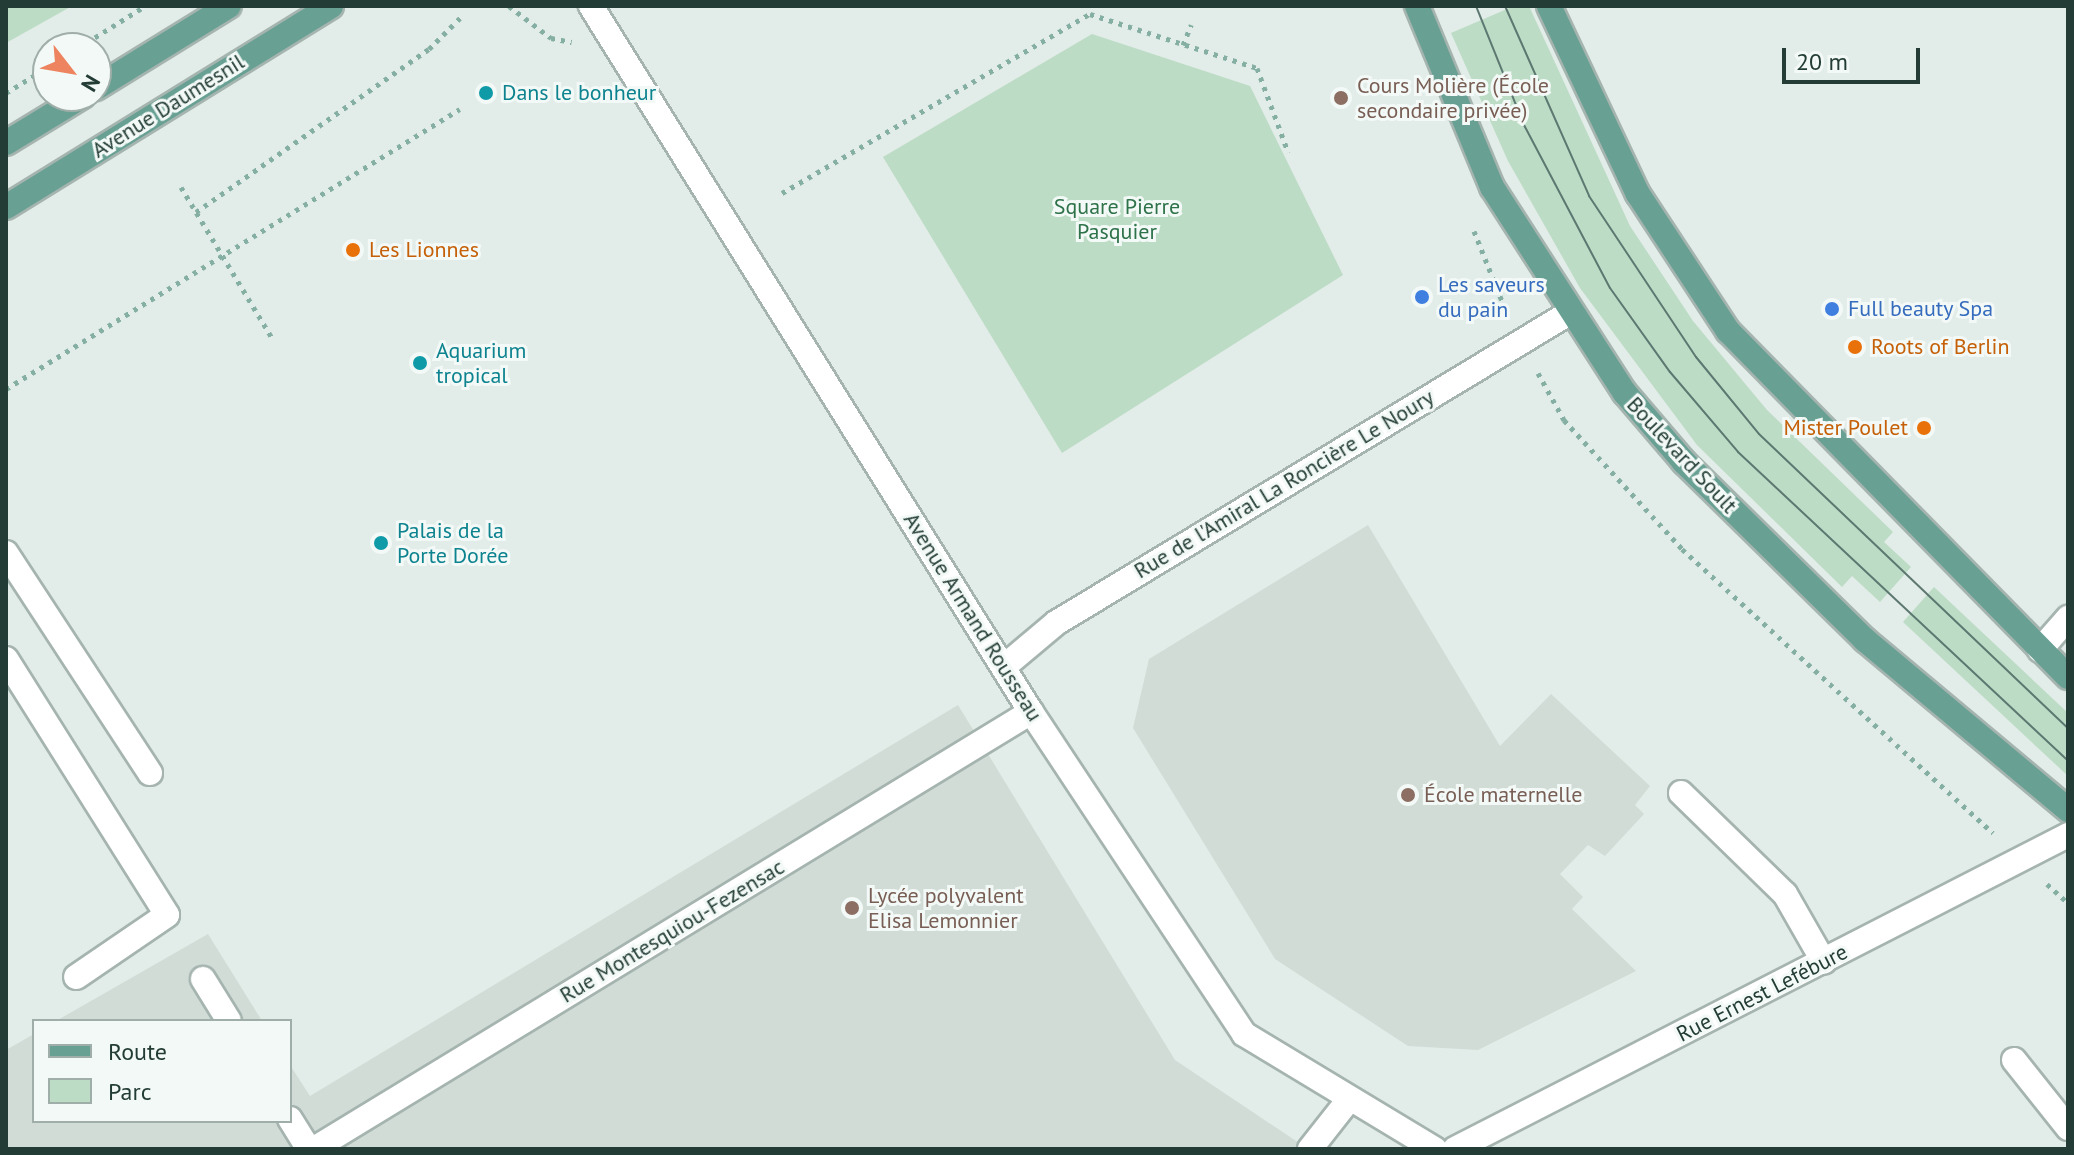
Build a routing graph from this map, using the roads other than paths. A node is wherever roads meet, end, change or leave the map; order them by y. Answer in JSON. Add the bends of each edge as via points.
{"nodes":[{"id":1,"x":229,"y":6,"type":"edge"},
{"id":2,"x":331,"y":6,"type":"edge"},
{"id":3,"x":591,"y":6,"type":"edge"},
{"id":4,"x":1417,"y":6,"type":"edge"},
{"id":5,"x":1549,"y":6,"type":"edge"},
{"id":6,"x":112,"y":78,"type":"edge"},
{"id":7,"x":57,"y":112,"type":"edge"},
{"id":8,"x":6,"y":143,"type":"edge"},
{"id":9,"x":6,"y":207,"type":"edge"},
{"id":10,"x":1569,"y":313,"type":"junction"},
{"id":11,"x":6,"y":553,"type":"edge"},
{"id":12,"x":2068,"y":618,"type":"edge"},
{"id":13,"x":2040,"y":650,"type":"junction"},
{"id":14,"x":6,"y":659,"type":"edge"},
{"id":15,"x":1006,"y":665,"type":"junction"},
{"id":16,"x":2068,"y":677,"type":"edge"},
{"id":17,"x":1031,"y":712,"type":"junction"},
{"id":18,"x":150,"y":773,"type":"dead end"},
{"id":19,"x":1681,"y":793,"type":"dead end"},
{"id":20,"x":2068,"y":810,"type":"edge"},
{"id":21,"x":2068,"y":835,"type":"edge"},
{"id":22,"x":1824,"y":962,"type":"junction"},
{"id":23,"x":76,"y":977,"type":"dead end"},
{"id":24,"x":203,"y":979,"type":"dead end"},
{"id":25,"x":228,"y":1019,"type":"edge"},
{"id":26,"x":2014,"y":1060,"type":"dead end"},
{"id":27,"x":1347,"y":1102,"type":"junction"},
{"id":28,"x":292,"y":1122,"type":"edge"},
{"id":29,"x":2068,"y":1128,"type":"edge"},
{"id":30,"x":311,"y":1149,"type":"edge"},
{"id":31,"x":1310,"y":1149,"type":"edge"},
{"id":32,"x":1435,"y":1149,"type":"edge"},
{"id":33,"x":1455,"y":1149,"type":"edge"}],
"edges":[{"from":1,"to":6,"type":"main road"},
{"from":2,"to":9,"type":"main road","name":"Avenue Daumesnil"},
{"from":3,"to":15,"type":"street","name":"Avenue Armand Rousseau"},
{"from":4,"to":10,"type":"main road","name":"Boulevard Soult","via":[[1492,187]]},
{"from":5,"to":13,"type":"main road","via":[[1638,194],[1728,331]]},
{"from":7,"to":8,"type":"main road"},
{"from":10,"to":15,"type":"street","name":"Rue de l'Amiral La Roncière Le Noury","via":[[1056,623]]},
{"from":10,"to":20,"type":"main road","name":"Boulevard Soult","via":[[1684,462],[1865,640]]},
{"from":11,"to":18,"type":"street"},
{"from":12,"to":13,"type":"street"},
{"from":13,"to":16,"type":"main road"},
{"from":14,"to":23,"type":"street","via":[[167,915]]},
{"from":15,"to":17,"type":"street","name":"Avenue Armand Rousseau"},
{"from":17,"to":27,"type":"street","name":"Avenue Armand Rousseau","via":[[1244,1034]]},
{"from":17,"to":30,"type":"street","name":"Rue Montesquiou-Fezensac"},
{"from":19,"to":22,"type":"street","via":[[1785,894]]},
{"from":21,"to":22,"type":"street","name":"Rue Ernest Lefébure"},
{"from":22,"to":33,"type":"street","name":"Rue Ernest Lefébure"},
{"from":24,"to":25,"type":"street"},
{"from":26,"to":29,"type":"street"},
{"from":27,"to":31,"type":"street"},
{"from":27,"to":32,"type":"street","name":"Avenue Armand Rousseau"},
{"from":28,"to":30,"type":"street"}]}
